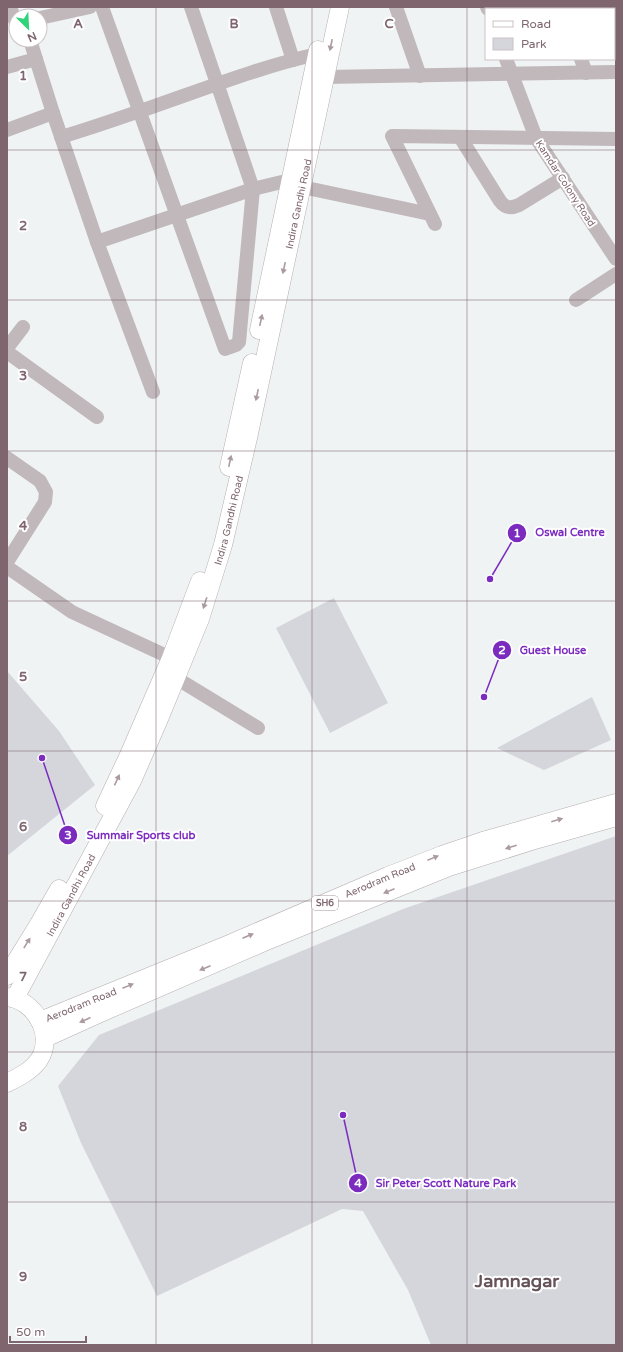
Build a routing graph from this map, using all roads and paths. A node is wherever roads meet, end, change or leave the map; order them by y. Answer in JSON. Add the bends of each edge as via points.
{"nodes":[{"id":1,"x":90,"y":7,"type":"edge"},
{"id":2,"x":102,"y":7,"type":"edge"},
{"id":3,"x":191,"y":7,"type":"edge"},
{"id":4,"x":276,"y":7,"type":"edge"},
{"id":5,"x":327,"y":7,"type":"edge"},
{"id":6,"x":340,"y":7,"type":"edge"},
{"id":7,"x":396,"y":7,"type":"edge"},
{"id":8,"x":571,"y":7,"type":"edge"},
{"id":9,"x":565,"y":8,"type":"edge"},
{"id":10,"x":48,"y":16,"type":"edge"},
{"id":11,"x":32,"y":48,"type":"edge"},
{"id":12,"x":317,"y":54,"type":"junction"},
{"id":13,"x":36,"y":60,"type":"junction"},
{"id":14,"x":293,"y":60,"type":"junction"},
{"id":15,"x":506,"y":60,"type":"edge"},
{"id":16,"x":581,"y":60,"type":"edge"},
{"id":17,"x":7,"y":67,"type":"edge"},
{"id":18,"x":616,"y":72,"type":"edge"},
{"id":19,"x":586,"y":73,"type":"junction"},
{"id":20,"x":512,"y":74,"type":"junction"},
{"id":21,"x":420,"y":76,"type":"junction"},
{"id":22,"x":325,"y":77,"type":"junction"},
{"id":23,"x":216,"y":83,"type":"junction"},
{"id":24,"x":139,"y":112,"type":"junction"},
{"id":25,"x":53,"y":113,"type":"junction"},
{"id":26,"x":7,"y":130,"type":"edge"},
{"id":27,"x":62,"y":137,"type":"junction"},
{"id":28,"x":460,"y":137,"type":"junction"},
{"id":29,"x":536,"y":138,"type":"junction"},
{"id":30,"x":616,"y":139,"type":"edge"},
{"id":31,"x":563,"y":178,"type":"junction"},
{"id":32,"x":296,"y":184,"type":"junction"},
{"id":33,"x":253,"y":189,"type":"junction"},
{"id":34,"x":176,"y":216,"type":"junction"},
{"id":35,"x":97,"y":242,"type":"junction"},
{"id":36,"x":616,"y":259,"type":"edge"},
{"id":37,"x":616,"y":274,"type":"edge"},
{"id":38,"x":576,"y":300,"type":"dead end"},
{"id":39,"x":23,"y":327,"type":"dead end"},
{"id":40,"x":7,"y":348,"type":"edge"},
{"id":41,"x":7,"y":352,"type":"edge"},
{"id":42,"x":153,"y":392,"type":"dead end"},
{"id":43,"x":97,"y":418,"type":"dead end"},
{"id":44,"x":7,"y":458,"type":"edge"},
{"id":45,"x":7,"y":562,"type":"edge"},
{"id":46,"x":7,"y":567,"type":"edge"},
{"id":47,"x":171,"y":658,"type":"junction"},
{"id":48,"x":176,"y":678,"type":"junction"},
{"id":49,"x":258,"y":728,"type":"dead end"},
{"id":50,"x":616,"y":803,"type":"edge"},
{"id":51,"x":616,"y":817,"type":"edge"},
{"id":52,"x":7,"y":976,"type":"edge"},
{"id":53,"x":11,"y":998,"type":"edge"},
{"id":54,"x":40,"y":1021,"type":"junction"},
{"id":55,"x":45,"y":1038,"type":"junction"},
{"id":56,"x":7,"y":1083,"type":"edge"}],
"edges":[{"from":1,"to":10,"type":"street"},
{"from":2,"to":24,"type":"street"},
{"from":3,"to":23,"type":"street"},
{"from":4,"to":14,"type":"street"},
{"from":5,"to":12,"type":"main road","name":"Indira Gandhi Road"},
{"from":6,"to":22,"type":"main road","name":"Indira Gandhi Road","one_way":true},
{"from":7,"to":21,"type":"street"},
{"from":8,"to":9,"type":"street"},
{"from":11,"to":13,"type":"street"},
{"from":12,"to":14,"type":"street"},
{"from":12,"to":32,"type":"main road","name":"Indira Gandhi Road"},
{"from":13,"to":17,"type":"street"},
{"from":13,"to":25,"type":"street"},
{"from":14,"to":23,"type":"street"},
{"from":15,"to":20,"type":"street","name":"Kamdar Colony Road"},
{"from":16,"to":19,"type":"street"},
{"from":18,"to":19,"type":"street"},
{"from":19,"to":20,"type":"street"},
{"from":20,"to":21,"type":"street"},
{"from":20,"to":29,"type":"street","name":"Kamdar Colony Road"},
{"from":21,"to":22,"type":"street"},
{"from":22,"to":32,"type":"main road","name":"Indira Gandhi Road"},
{"from":23,"to":24,"type":"street"},
{"from":23,"to":33,"type":"street"},
{"from":24,"to":27,"type":"street"},
{"from":24,"to":34,"type":"street"},
{"from":25,"to":26,"type":"street"},
{"from":25,"to":27,"type":"street"},
{"from":27,"to":35,"type":"street"},
{"from":28,"to":29,"type":"street"},
{"from":28,"to":31,"type":"street","via":[[503,206],[507,208],[514,208]]},
{"from":28,"to":32,"type":"street","via":[[392,136],[433,219]]},
{"from":29,"to":30,"type":"street"},
{"from":29,"to":31,"type":"street","name":"Kamdar Colony Road"},
{"from":31,"to":36,"type":"street","name":"Kamdar Colony Road"},
{"from":32,"to":33,"type":"street"},
{"from":47,"to":32,"type":"main road","name":"Indira Gandhi Road","one_way":true,"via":[[208,557],[252,359]]},
{"from":32,"to":48,"type":"main road","name":"Indira Gandhi Road","one_way":true,"via":[[248,438],[223,545],[200,619]]},
{"from":33,"to":34,"type":"street"},
{"from":33,"to":34,"type":"street","via":[[239,342],[225,349]]},
{"from":34,"to":35,"type":"street"},
{"from":35,"to":42,"type":"street"},
{"from":37,"to":38,"type":"street"},
{"from":39,"to":40,"type":"street"},
{"from":41,"to":43,"type":"street"},
{"from":44,"to":45,"type":"street","via":[[40,481],[46,492],[45,502]]},
{"from":46,"to":47,"type":"street","via":[[72,612]]},
{"from":52,"to":47,"type":"main road","name":"Indira Gandhi Road","one_way":true,"via":[[104,808]]},
{"from":48,"to":49,"type":"street"},
{"from":48,"to":53,"type":"main road","name":"Indira Gandhi Road","via":[[132,781]]},
{"from":54,"to":50,"type":"main road","name":"Aerodram Road","number":"SH6","one_way":true,"via":[[442,855]]},
{"from":51,"to":55,"type":"main road","name":"Aerodram Road","number":"SH6","one_way":true,"via":[[449,867],[264,942]]},
{"from":53,"to":54,"type":"main road","via":[[26,1004]]},
{"from":54,"to":55,"type":"main road"},
{"from":55,"to":56,"type":"main road","via":[[43,1053],[38,1061],[30,1070]]}]}
